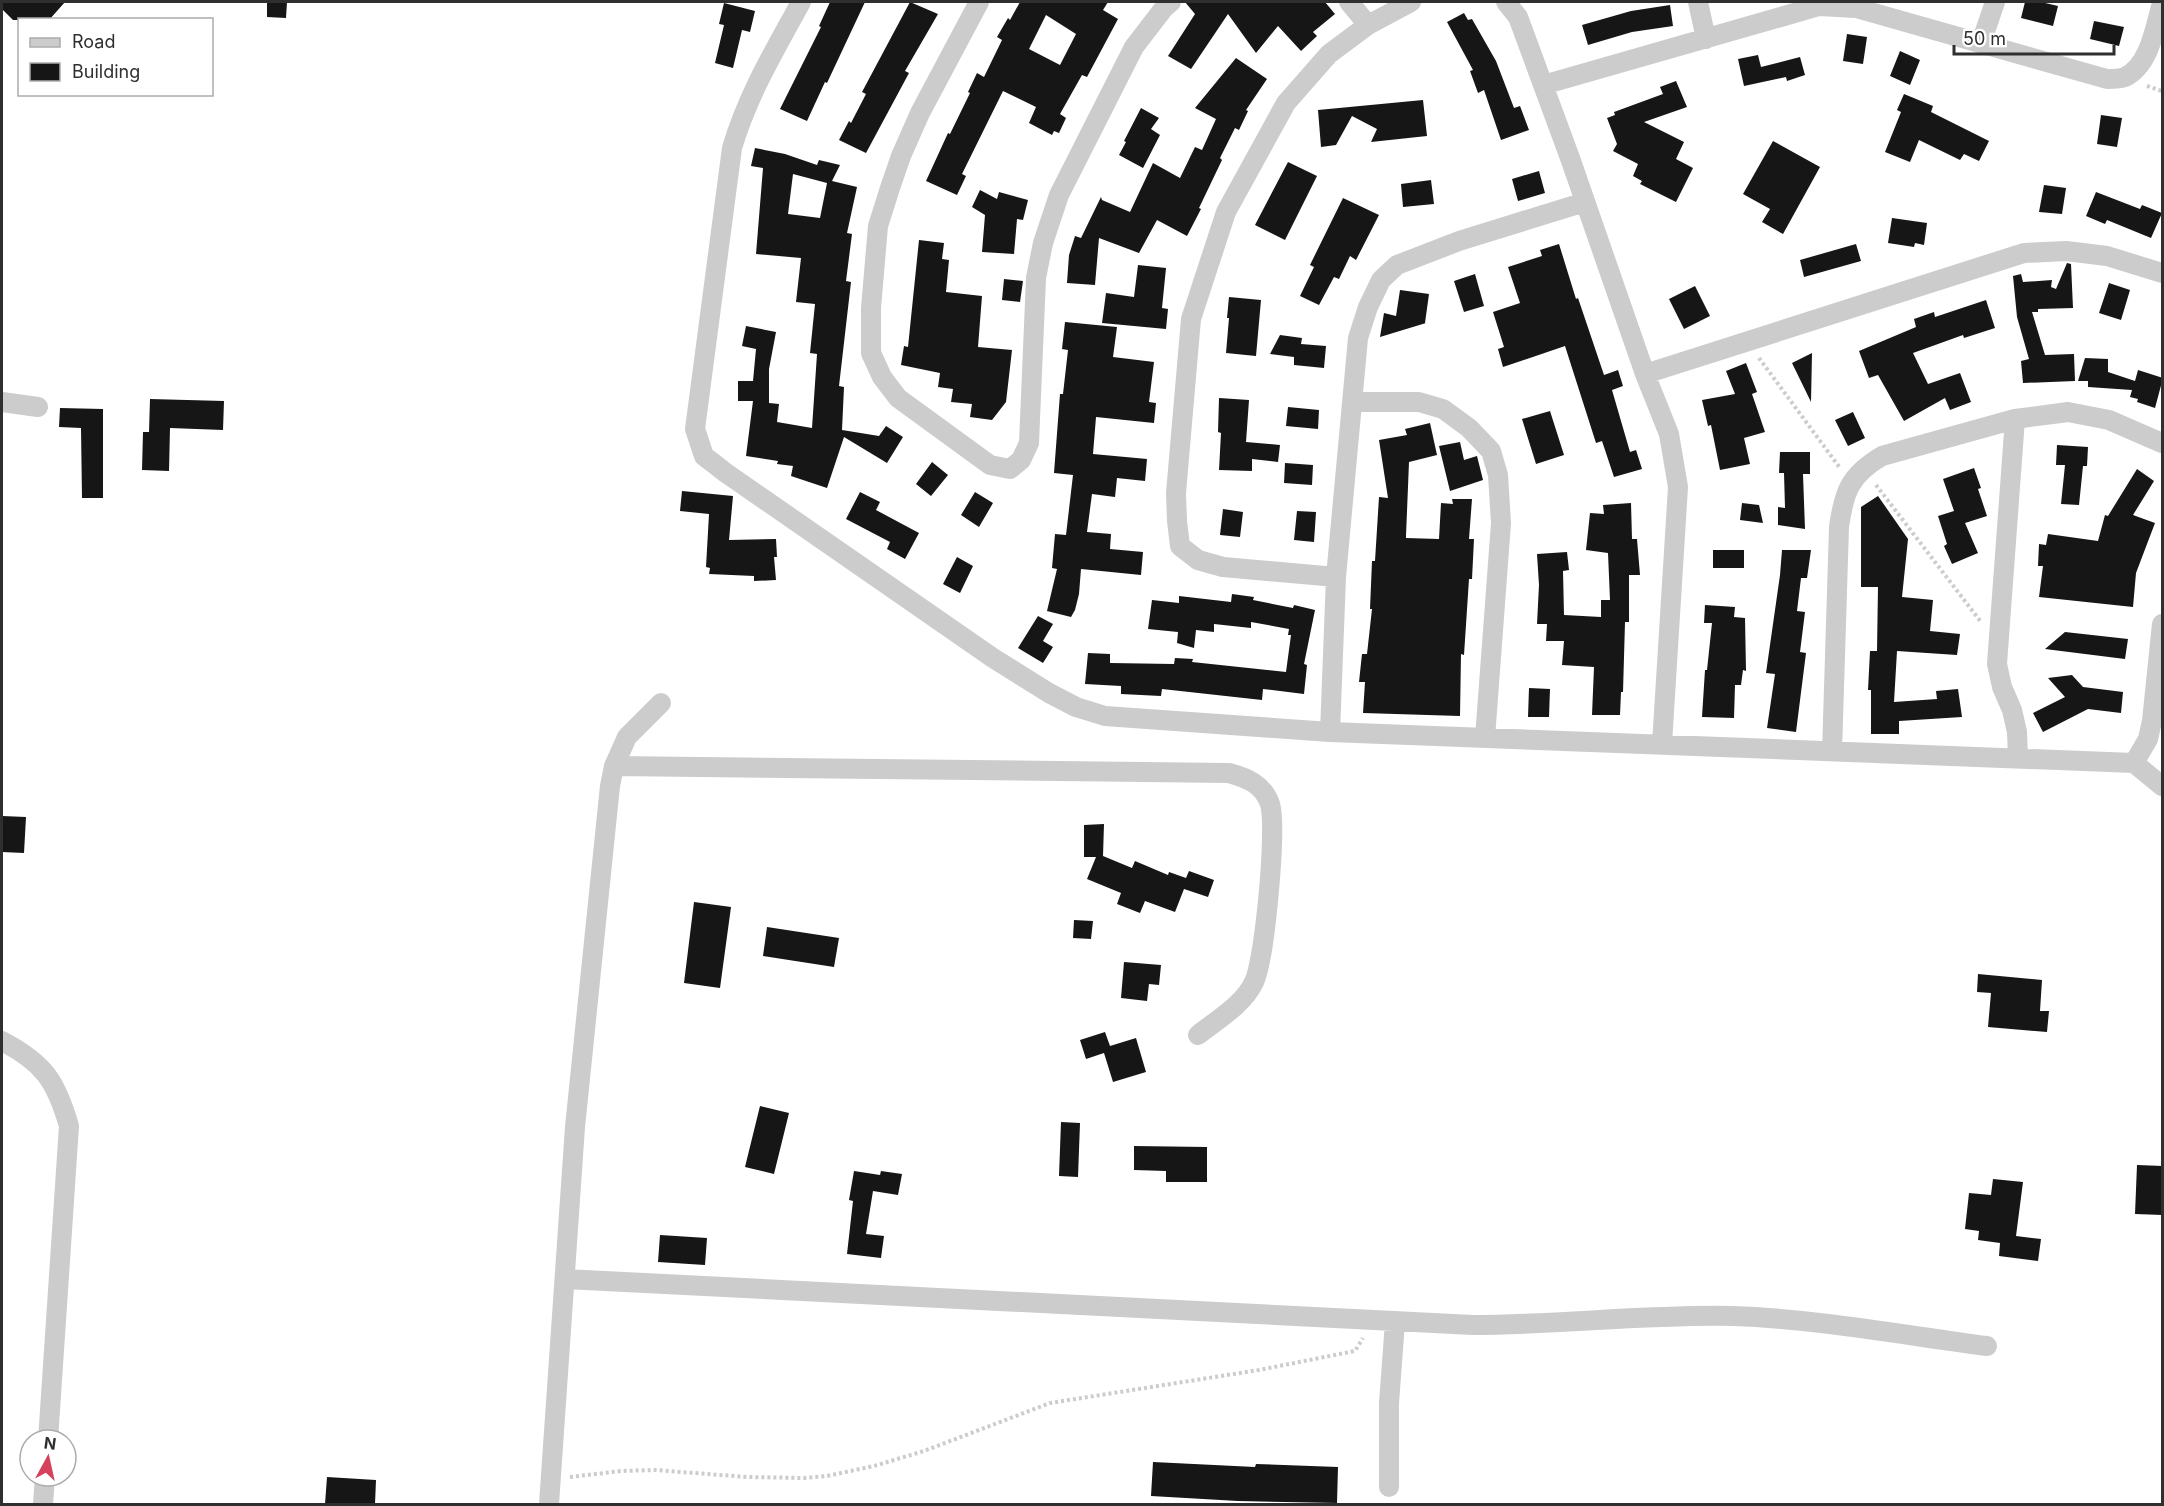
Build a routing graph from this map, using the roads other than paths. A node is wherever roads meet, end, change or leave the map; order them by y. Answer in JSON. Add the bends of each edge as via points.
{"nodes":[{"id":1,"x":801,"y":2,"type":"edge"},
{"id":2,"x":979,"y":2,"type":"edge"},
{"id":3,"x":1171,"y":2,"type":"edge"},
{"id":4,"x":1349,"y":2,"type":"edge"},
{"id":5,"x":1411,"y":2,"type":"edge"},
{"id":6,"x":1506,"y":2,"type":"edge"},
{"id":7,"x":1698,"y":2,"type":"edge"},
{"id":8,"x":1995,"y":2,"type":"edge"},
{"id":9,"x":2163,"y":3,"type":"edge"},
{"id":10,"x":1820,"y":4,"type":"edge"},
{"id":11,"x":1368,"y":25,"type":"junction"},
{"id":12,"x":1706,"y":39,"type":"junction"},
{"id":13,"x":1981,"y":44,"type":"junction"},
{"id":14,"x":1543,"y":85,"type":"junction"},
{"id":15,"x":1585,"y":202,"type":"junction"},
{"id":16,"x":2163,"y":273,"type":"edge"},
{"id":17,"x":1645,"y":374,"type":"junction"},
{"id":18,"x":2,"y":402,"type":"edge"},
{"id":19,"x":1352,"y":402,"type":"junction"},
{"id":20,"x":38,"y":407,"type":"dead end"},
{"id":21,"x":2015,"y":419,"type":"junction"},
{"id":22,"x":2163,"y":443,"type":"edge"},
{"id":23,"x":1336,"y":577,"type":"junction"},
{"id":24,"x":2163,"y":624,"type":"edge"},
{"id":25,"x":661,"y":703,"type":"dead end"},
{"id":26,"x":1330,"y":732,"type":"junction"},
{"id":27,"x":1485,"y":738,"type":"junction"},
{"id":28,"x":1662,"y":744,"type":"junction"},
{"id":29,"x":1832,"y":752,"type":"junction"},
{"id":30,"x":2018,"y":758,"type":"junction"},
{"id":31,"x":2134,"y":764,"type":"junction"},
{"id":32,"x":615,"y":766,"type":"junction"},
{"id":33,"x":2163,"y":786,"type":"edge"},
{"id":34,"x":1198,"y":1035,"type":"dead end"},
{"id":35,"x":2,"y":1041,"type":"edge"},
{"id":36,"x":565,"y":1279,"type":"junction"},
{"id":37,"x":1395,"y":1322,"type":"junction"},
{"id":38,"x":1987,"y":1346,"type":"dead end"},
{"id":39,"x":49,"y":1428,"type":"edge"},
{"id":40,"x":1389,"y":1487,"type":"dead end"},
{"id":41,"x":44,"y":1488,"type":"edge"},
{"id":42,"x":43,"y":1504,"type":"edge"},
{"id":43,"x":549,"y":1504,"type":"edge"}],
"edges":[{"from":1,"to":26,"type":"street","via":[[752,91],[732,148],[695,429],[704,456],[993,658],[1076,707],[1105,716]]},
{"from":2,"to":3,"type":"street","via":[[920,113],[881,216],[871,309],[871,353],[898,398],[990,465],[1010,468],[1022,460],[1029,442],[1036,278],[1059,195],[1134,47]]},
{"from":4,"to":11,"type":"street"},
{"from":5,"to":11,"type":"street"},
{"from":6,"to":14,"type":"street","via":[[1518,17]]},
{"from":7,"to":12,"type":"street"},
{"from":8,"to":13,"type":"street"},
{"from":9,"to":13,"type":"street","via":[[2145,58],[2123,78],[2107,80]]},
{"from":10,"to":12,"type":"street"},
{"from":10,"to":13,"type":"street","via":[[1856,8]]},
{"from":11,"to":23,"type":"street","via":[[1329,54],[1286,103],[1226,212],[1191,319],[1176,493],[1180,546],[1198,560],[1223,567]]},
{"from":12,"to":14,"type":"street"},
{"from":14,"to":15,"type":"street"},
{"from":15,"to":17,"type":"street"},
{"from":15,"to":19,"type":"street","via":[[1459,241],[1397,265],[1381,280],[1368,307],[1358,338]]},
{"from":16,"to":17,"type":"street","via":[[2107,256],[2066,251],[2024,252]]},
{"from":17,"to":28,"type":"street","via":[[1669,434],[1678,487]]},
{"from":18,"to":20,"type":"street"},
{"from":19,"to":23,"type":"street"},
{"from":19,"to":27,"type":"street","via":[[1419,402],[1443,409],[1491,451],[1498,475],[1501,523]]},
{"from":21,"to":22,"type":"street","via":[[2068,412],[2109,420]]},
{"from":21,"to":29,"type":"street","via":[[1882,456],[1857,475],[1842,502]]},
{"from":21,"to":30,"type":"street","via":[[1997,664],[2017,732]]},
{"from":23,"to":26,"type":"street"},
{"from":24,"to":31,"type":"street","via":[[2152,721],[2148,739]]},
{"from":25,"to":32,"type":"street","via":[[627,737]]},
{"from":26,"to":27,"type":"street"},
{"from":27,"to":28,"type":"street"},
{"from":28,"to":29,"type":"street"},
{"from":29,"to":30,"type":"street"},
{"from":30,"to":31,"type":"street"},
{"from":31,"to":33,"type":"street"},
{"from":32,"to":34,"type":"street","via":[[1228,773],[1250,778],[1263,790],[1270,805],[1273,829],[1259,968],[1254,983],[1235,1006]]},
{"from":32,"to":36,"type":"street","via":[[575,1127]]},
{"from":35,"to":39,"type":"street","via":[[41,1068],[60,1096],[69,1126]]},
{"from":36,"to":37,"type":"street"},
{"from":36,"to":43,"type":"street"},
{"from":37,"to":38,"type":"street","via":[[1515,1325],[1654,1316],[1735,1317]]},
{"from":37,"to":40,"type":"street","via":[[1389,1403]]},
{"from":41,"to":42,"type":"street"}]}
